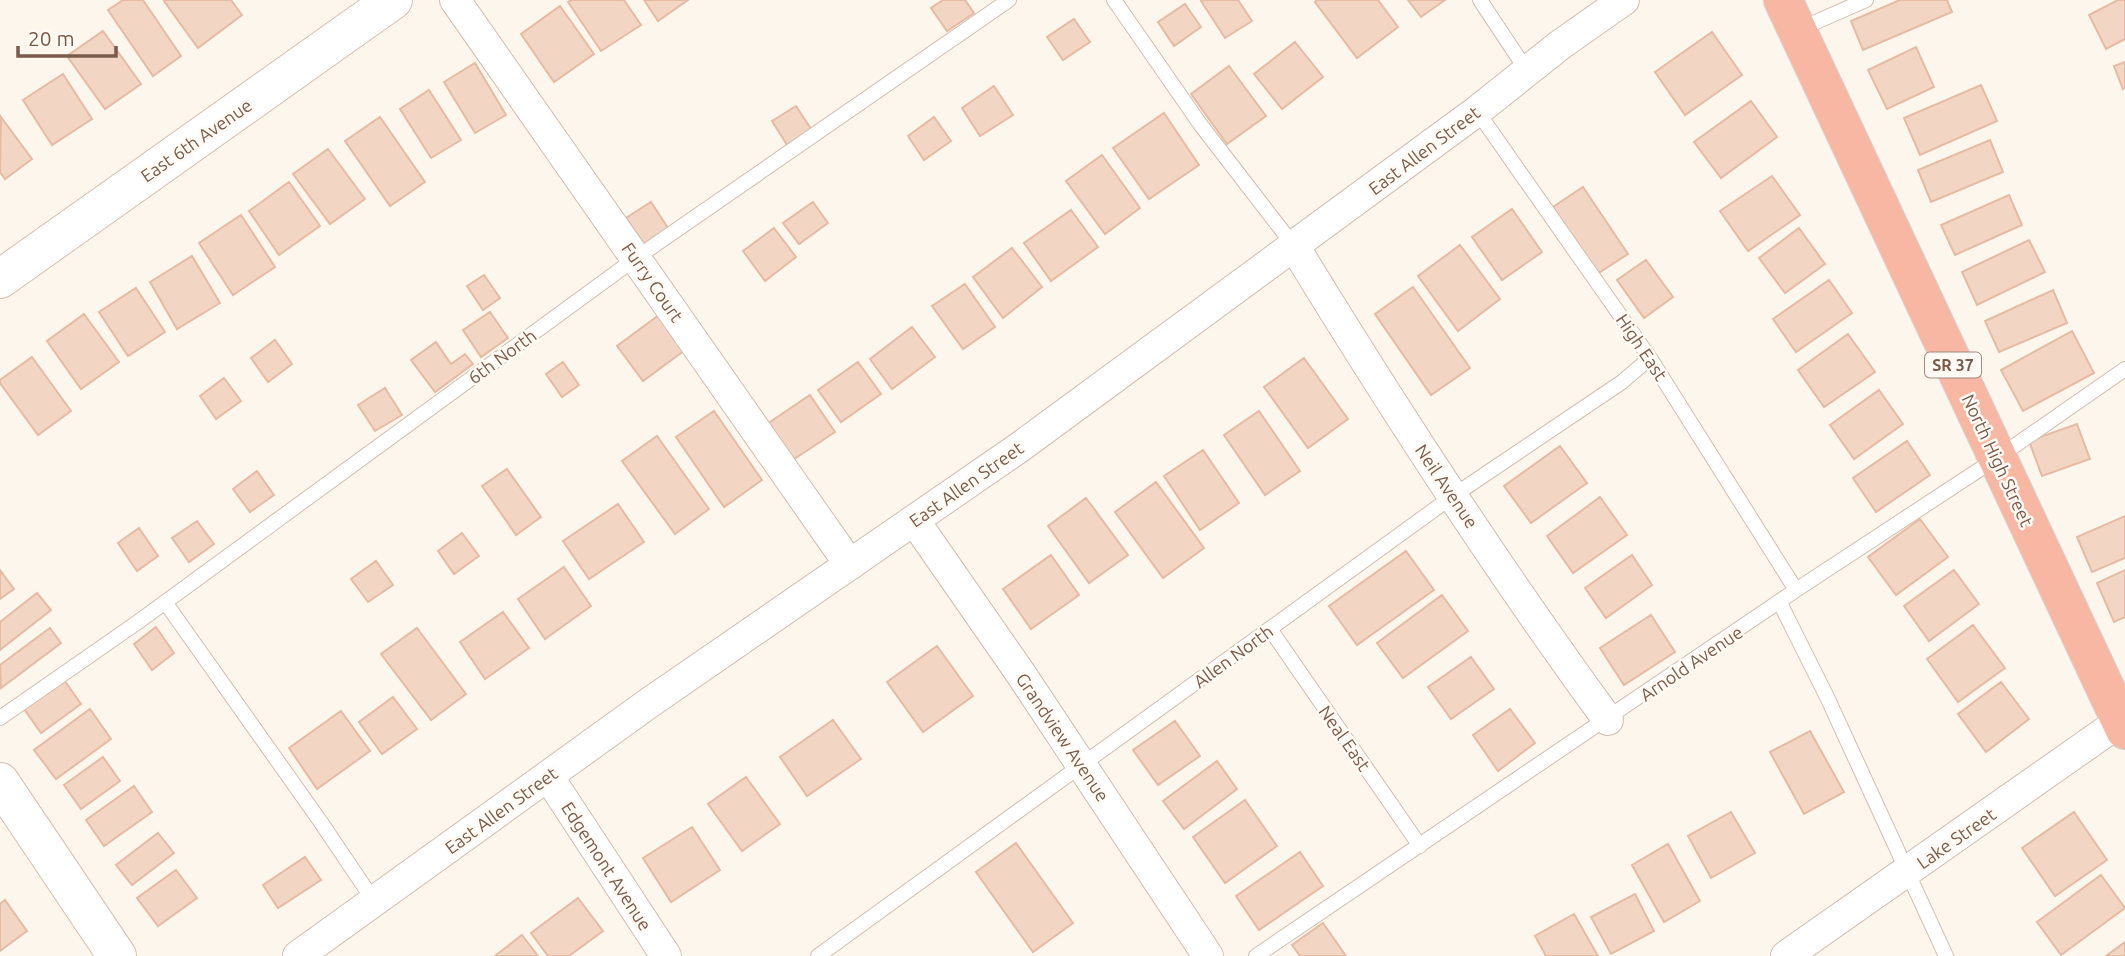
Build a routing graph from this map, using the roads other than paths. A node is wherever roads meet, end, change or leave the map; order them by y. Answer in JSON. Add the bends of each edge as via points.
{"nodes":[{"id":1,"x":455,"y":0,"type":"edge"},
{"id":2,"x":1009,"y":0,"type":"edge"},
{"id":3,"x":1114,"y":0,"type":"edge"},
{"id":4,"x":1480,"y":0,"type":"edge"},
{"id":5,"x":1624,"y":0,"type":"edge"},
{"id":6,"x":1866,"y":0,"type":"edge"},
{"id":7,"x":385,"y":2,"type":"edge"},
{"id":8,"x":1790,"y":15,"type":"edge"},
{"id":9,"x":1527,"y":71,"type":"junction"},
{"id":10,"x":1477,"y":111,"type":"junction"},
{"id":11,"x":1294,"y":246,"type":"junction"},
{"id":12,"x":636,"y":258,"type":"junction"},
{"id":13,"x":0,"y":279,"type":"edge"},
{"id":14,"x":1650,"y":358,"type":"junction"},
{"id":15,"x":2125,"y":369,"type":"edge"},
{"id":16,"x":1997,"y":458,"type":"junction"},
{"id":17,"x":1453,"y":496,"type":"junction"},
{"id":18,"x":914,"y":520,"type":"junction"},
{"id":19,"x":850,"y":565,"type":"junction"},
{"id":20,"x":1796,"y":590,"type":"junction"},
{"id":21,"x":165,"y":602,"type":"junction"},
{"id":22,"x":1780,"y":603,"type":"junction"},
{"id":23,"x":1270,"y":629,"type":"junction"},
{"id":24,"x":0,"y":718,"type":"edge"},
{"id":25,"x":1608,"y":720,"type":"junction"},
{"id":26,"x":2124,"y":723,"type":"edge"},
{"id":27,"x":1081,"y":765,"type":"junction"},
{"id":28,"x":548,"y":776,"type":"junction"},
{"id":29,"x":0,"y":782,"type":"edge"},
{"id":30,"x":1420,"y":846,"type":"junction"},
{"id":31,"x":1907,"y":873,"type":"junction"},
{"id":32,"x":374,"y":901,"type":"junction"},
{"id":33,"x":117,"y":956,"type":"edge"},
{"id":34,"x":298,"y":956,"type":"edge"},
{"id":35,"x":666,"y":956,"type":"edge"},
{"id":36,"x":818,"y":956,"type":"edge"},
{"id":37,"x":1208,"y":956,"type":"edge"},
{"id":38,"x":1256,"y":956,"type":"edge"},
{"id":39,"x":1786,"y":956,"type":"edge"},
{"id":40,"x":1946,"y":956,"type":"edge"}],
"edges":[{"from":1,"to":12,"type":"street","name":"Furry Court"},
{"from":2,"to":12,"type":"lane","name":"6th North"},
{"from":3,"to":11,"type":"lane","via":[[1200,124]]},
{"from":4,"to":9,"type":"lane"},
{"from":5,"to":9,"type":"street","name":"East Allen Street"},
{"from":6,"to":8,"type":"lane"},
{"from":7,"to":13,"type":"street","name":"East 6th Avenue"},
{"from":8,"to":16,"type":"highway","name":"North High Street","number":"SR 37"},
{"from":9,"to":10,"type":"street","name":"East Allen Street"},
{"from":10,"to":11,"type":"street","name":"East Allen Street"},
{"from":10,"to":14,"type":"lane","name":"High East"},
{"from":11,"to":17,"type":"street","name":"Neil Avenue"},
{"from":11,"to":18,"type":"street","name":"East Allen Street"},
{"from":12,"to":19,"type":"street","name":"Furry Court"},
{"from":12,"to":21,"type":"lane","name":"6th North"},
{"from":14,"to":17,"type":"lane","name":"Allen North","via":[[1622,382]]},
{"from":14,"to":20,"type":"lane","name":"High East"},
{"from":15,"to":16,"type":"lane","name":"Arnold Avenue"},
{"from":16,"to":20,"type":"lane","name":"Arnold Avenue"},
{"from":16,"to":26,"type":"highway","name":"North High Street","number":"SR 37"},
{"from":17,"to":23,"type":"lane","name":"Allen North"},
{"from":17,"to":25,"type":"street","name":"Neil Avenue"},
{"from":18,"to":19,"type":"street","name":"East Allen Street"},
{"from":18,"to":27,"type":"street","name":"Grandview Avenue"},
{"from":19,"to":28,"type":"street","name":"East Allen Street"},
{"from":20,"to":22,"type":"lane","name":"Arnold Avenue"},
{"from":21,"to":24,"type":"lane","name":"6th North"},
{"from":21,"to":32,"type":"lane"},
{"from":22,"to":25,"type":"lane","name":"Arnold Avenue"},
{"from":22,"to":31,"type":"lane"},
{"from":23,"to":27,"type":"lane","name":"Allen North"},
{"from":23,"to":30,"type":"lane","name":"Neal East"},
{"from":25,"to":30,"type":"lane","name":"Arnold Avenue"},
{"from":26,"to":31,"type":"street","name":"Lake Street"},
{"from":27,"to":36,"type":"lane","name":"Allen North"},
{"from":27,"to":37,"type":"street","name":"Grandview Avenue"},
{"from":28,"to":32,"type":"street","name":"East Allen Street"},
{"from":28,"to":35,"type":"street","name":"Edgemont Avenue"},
{"from":29,"to":33,"type":"street"},
{"from":30,"to":38,"type":"lane","name":"Arnold Avenue"},
{"from":31,"to":39,"type":"street","name":"Lake Street"},
{"from":31,"to":40,"type":"lane"},
{"from":32,"to":34,"type":"street","name":"East Allen Street"}]}
